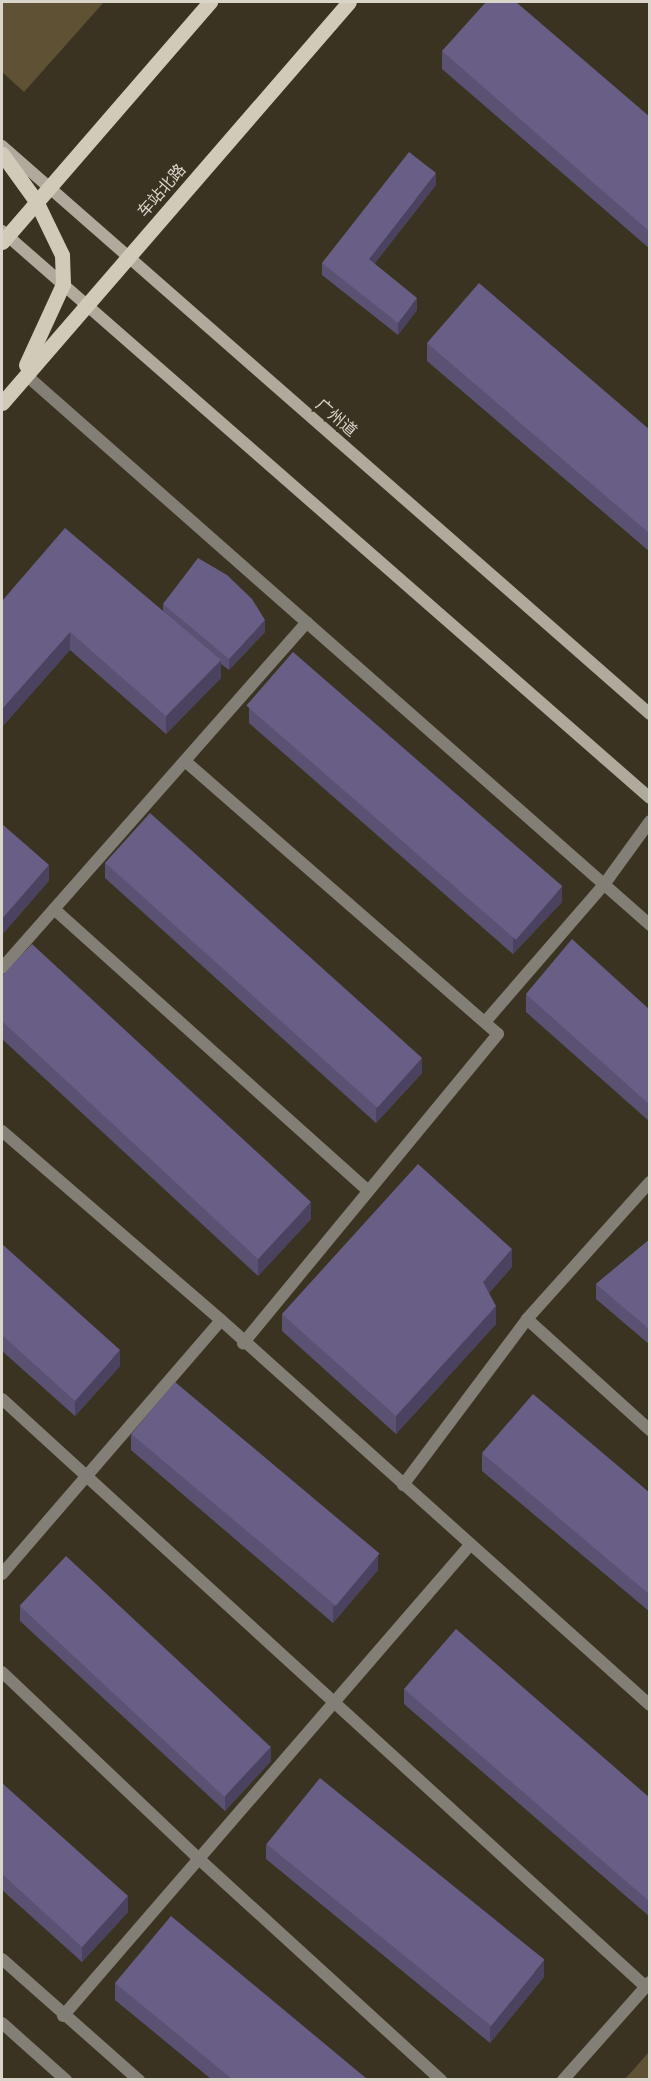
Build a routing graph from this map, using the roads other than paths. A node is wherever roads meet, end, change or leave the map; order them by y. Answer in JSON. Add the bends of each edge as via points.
{"nodes":[{"id":1,"x":210,"y":2,"type":"edge"},
{"id":2,"x":349,"y":2,"type":"edge"},
{"id":3,"x":2,"y":146,"type":"edge"},
{"id":4,"x":2,"y":154,"type":"edge"},
{"id":5,"x":49,"y":187,"type":"junction"},
{"id":6,"x":36,"y":201,"type":"junction"},
{"id":7,"x":3,"y":236,"type":"edge"},
{"id":8,"x":128,"y":257,"type":"junction"},
{"id":9,"x":63,"y":284,"type":"junction"},
{"id":10,"x":87,"y":305,"type":"junction"},
{"id":11,"x":26,"y":375,"type":"junction"},
{"id":12,"x":6,"y":398,"type":"edge"},
{"id":13,"x":307,"y":622,"type":"junction"},
{"id":14,"x":650,"y":714,"type":"edge"},
{"id":15,"x":185,"y":761,"type":"junction"},
{"id":16,"x":650,"y":798,"type":"edge"},
{"id":17,"x":650,"y":820,"type":"edge"},
{"id":18,"x":603,"y":886,"type":"junction"},
{"id":19,"x":54,"y":909,"type":"junction"},
{"id":20,"x":650,"y":925,"type":"edge"},
{"id":21,"x":2,"y":968,"type":"edge"},
{"id":22,"x":485,"y":1022,"type":"junction"},
{"id":23,"x":2,"y":1131,"type":"edge"},
{"id":24,"x":650,"y":1182,"type":"edge"},
{"id":25,"x":368,"y":1191,"type":"junction"},
{"id":26,"x":527,"y":1319,"type":"junction"},
{"id":27,"x":221,"y":1320,"type":"junction"},
{"id":28,"x":243,"y":1342,"type":"junction"},
{"id":29,"x":2,"y":1399,"type":"edge"},
{"id":30,"x":650,"y":1430,"type":"edge"},
{"id":31,"x":86,"y":1477,"type":"junction"},
{"id":32,"x":403,"y":1485,"type":"junction"},
{"id":33,"x":470,"y":1545,"type":"junction"},
{"id":34,"x":2,"y":1574,"type":"edge"},
{"id":35,"x":2,"y":1672,"type":"edge"},
{"id":36,"x":334,"y":1702,"type":"junction"},
{"id":37,"x":650,"y":1705,"type":"edge"},
{"id":38,"x":199,"y":1859,"type":"junction"},
{"id":39,"x":2,"y":1959,"type":"edge"},
{"id":40,"x":648,"y":1985,"type":"edge"},
{"id":41,"x":63,"y":2016,"type":"junction"},
{"id":42,"x":2,"y":2023,"type":"edge"},
{"id":43,"x":66,"y":2079,"type":"edge"},
{"id":44,"x":139,"y":2079,"type":"edge"},
{"id":45,"x":441,"y":2079,"type":"edge"},
{"id":46,"x":563,"y":2079,"type":"edge"}],
"edges":[{"from":1,"to":5,"type":"main road"},
{"from":2,"to":8,"type":"main road","name":"车站北路"},
{"from":3,"to":5,"type":"street","name":"广州道"},
{"from":4,"to":6,"type":"main road"},
{"from":5,"to":6,"type":"main road"},
{"from":5,"to":8,"type":"street","name":"广州道"},
{"from":6,"to":7,"type":"main road"},
{"from":6,"to":9,"type":"main road","via":[[62,255]]},
{"from":7,"to":9,"type":"street"},
{"from":8,"to":10,"type":"main road","name":"车站北路"},
{"from":8,"to":14,"type":"street","name":"广州道"},
{"from":9,"to":10,"type":"street"},
{"from":9,"to":12,"type":"main road","via":[[44,330]]},
{"from":10,"to":11,"type":"main road","name":"车站北路"},
{"from":10,"to":16,"type":"street"},
{"from":11,"to":12,"type":"main road","name":"车站北路"},
{"from":11,"to":13,"type":"street"},
{"from":13,"to":15,"type":"street"},
{"from":13,"to":18,"type":"street"},
{"from":15,"to":19,"type":"street"},
{"from":15,"to":22,"type":"street"},
{"from":17,"to":18,"type":"street"},
{"from":18,"to":20,"type":"street"},
{"from":18,"to":22,"type":"street"},
{"from":19,"to":21,"type":"street"},
{"from":19,"to":25,"type":"street"},
{"from":22,"to":25,"type":"street","via":[[498,1034]]},
{"from":23,"to":27,"type":"street"},
{"from":24,"to":26,"type":"street"},
{"from":25,"to":28,"type":"street"},
{"from":26,"to":30,"type":"street"},
{"from":26,"to":32,"type":"street"},
{"from":27,"to":28,"type":"street"},
{"from":27,"to":31,"type":"street"},
{"from":28,"to":32,"type":"street"},
{"from":29,"to":31,"type":"street"},
{"from":31,"to":34,"type":"street"},
{"from":31,"to":36,"type":"street"},
{"from":32,"to":33,"type":"street"},
{"from":33,"to":36,"type":"street"},
{"from":33,"to":37,"type":"street"},
{"from":35,"to":38,"type":"street"},
{"from":36,"to":38,"type":"street"},
{"from":36,"to":40,"type":"street"},
{"from":38,"to":41,"type":"street"},
{"from":38,"to":45,"type":"street"},
{"from":39,"to":41,"type":"street"},
{"from":40,"to":46,"type":"street"},
{"from":41,"to":44,"type":"street"},
{"from":42,"to":43,"type":"street"}]}
